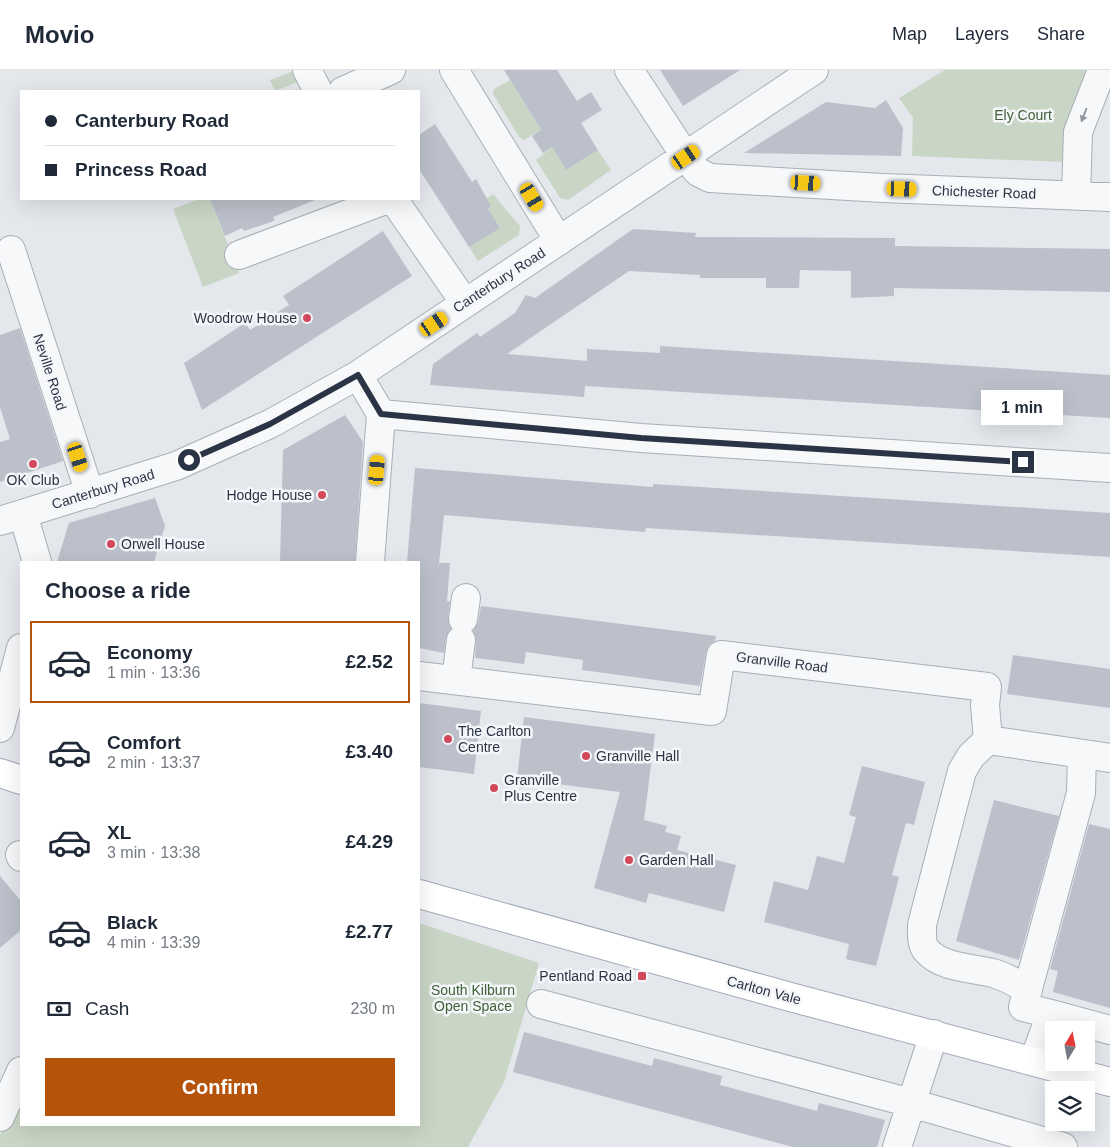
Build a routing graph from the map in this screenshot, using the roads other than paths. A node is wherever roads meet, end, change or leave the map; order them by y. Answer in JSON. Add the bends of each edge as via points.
{"nodes":[{"id":1,"x":307,"y":70,"type":"edge"},
{"id":2,"x":391,"y":70,"type":"edge"},
{"id":3,"x":454,"y":70,"type":"edge"},
{"id":4,"x":629,"y":70,"type":"edge"},
{"id":5,"x":814,"y":70,"type":"edge"},
{"id":6,"x":1102,"y":70,"type":"edge"},
{"id":7,"x":317,"y":90,"type":"edge"},
{"id":8,"x":345,"y":90,"type":"edge"},
{"id":9,"x":686,"y":157,"type":"junction"},
{"id":10,"x":1076,"y":195,"type":"junction"},
{"id":11,"x":1110,"y":197,"type":"edge"},
{"id":12,"x":385,"y":200,"type":"edge"},
{"id":13,"x":394,"y":200,"type":"edge"},
{"id":14,"x":559,"y":241,"type":"junction"},
{"id":15,"x":11,"y":250,"type":"dead end"},
{"id":16,"x":239,"y":255,"type":"dead end"},
{"id":17,"x":465,"y":303,"type":"junction"},
{"id":18,"x":358,"y":375,"type":"junction"},
{"id":19,"x":381,"y":414,"type":"junction"},
{"id":20,"x":1110,"y":468,"type":"edge"},
{"id":21,"x":90,"y":494,"type":"junction"},
{"id":22,"x":12,"y":517,"type":"edge"},
{"id":23,"x":36,"y":561,"type":"edge"},
{"id":24,"x":370,"y":561,"type":"edge"},
{"id":25,"x":464,"y":619,"type":"dead end"},
{"id":26,"x":20,"y":652,"type":"edge"},
{"id":27,"x":420,"y":676,"type":"edge"},
{"id":28,"x":456,"y":680,"type":"junction"},
{"id":29,"x":0,"y":728,"type":"edge"},
{"id":30,"x":988,"y":740,"type":"junction"},
{"id":31,"x":1082,"y":754,"type":"junction"},
{"id":32,"x":1110,"y":758,"type":"edge"},
{"id":33,"x":0,"y":773,"type":"edge"},
{"id":34,"x":20,"y":780,"type":"edge"},
{"id":35,"x":420,"y":894,"type":"edge"},
{"id":36,"x":1028,"y":990,"type":"junction"},
{"id":37,"x":541,"y":1004,"type":"dead end"},
{"id":38,"x":1050,"y":1014,"type":"junction"},
{"id":39,"x":1110,"y":1030,"type":"edge"},
{"id":40,"x":934,"y":1034,"type":"junction"},
{"id":41,"x":1034,"y":1060,"type":"junction"},
{"id":42,"x":20,"y":1073,"type":"edge"},
{"id":43,"x":1110,"y":1082,"type":"edge"},
{"id":44,"x":911,"y":1103,"type":"junction"},
{"id":45,"x":0,"y":1116,"type":"edge"},
{"id":46,"x":897,"y":1147,"type":"edge"},
{"id":47,"x":1063,"y":1147,"type":"edge"}],
"edges":[{"from":1,"to":7,"type":"street"},
{"from":2,"to":8,"type":"street"},
{"from":3,"to":14,"type":"street"},
{"from":4,"to":9,"type":"street","name":"Chichester Road"},
{"from":5,"to":9,"type":"street","name":"Canterbury Road"},
{"from":6,"to":10,"type":"street","one_way":true,"via":[[1078,132]]},
{"from":9,"to":10,"type":"street","name":"Chichester Road","via":[[698,172],[710,178]]},
{"from":9,"to":14,"type":"street","name":"Canterbury Road"},
{"from":10,"to":11,"type":"street","name":"Chichester Road"},
{"from":12,"to":16,"type":"street"},
{"from":13,"to":17,"type":"street"},
{"from":14,"to":17,"type":"street","name":"Canterbury Road"},
{"from":15,"to":21,"type":"street","name":"Neville Road"},
{"from":17,"to":18,"type":"street","name":"Canterbury Road"},
{"from":18,"to":19,"type":"street"},
{"from":18,"to":21,"type":"street","name":"Canterbury Road","via":[[270,424],[176,466]]},
{"from":19,"to":20,"type":"street","via":[[641,438]]},
{"from":19,"to":24,"type":"street"},
{"from":21,"to":22,"type":"street","name":"Canterbury Road"},
{"from":22,"to":23,"type":"street"},
{"from":25,"to":28,"type":"street"},
{"from":26,"to":29,"type":"street"},
{"from":27,"to":28,"type":"street","name":"Granville Road"},
{"from":28,"to":30,"type":"street","name":"Granville Road","via":[[712,711],[721,655],[987,687]]},
{"from":30,"to":31,"type":"street"},
{"from":30,"to":36,"type":"street","via":[[971,756],[962,771],[922,925],[922,940],[926,951],[939,960],[995,974]]},
{"from":31,"to":32,"type":"street"},
{"from":31,"to":36,"type":"street","via":[[1081,793]]},
{"from":33,"to":34,"type":"main road"},
{"from":35,"to":40,"type":"main road","name":"Carlton Vale"},
{"from":36,"to":38,"type":"street","via":[[1023,1007]]},
{"from":37,"to":44,"type":"street"},
{"from":38,"to":39,"type":"street"},
{"from":38,"to":41,"type":"street"},
{"from":40,"to":41,"type":"main road","name":"Carlton Vale"},
{"from":40,"to":44,"type":"street"},
{"from":41,"to":43,"type":"main road","name":"Carlton Vale"},
{"from":42,"to":45,"type":"street"},
{"from":44,"to":46,"type":"street"},
{"from":44,"to":47,"type":"street"}]}
